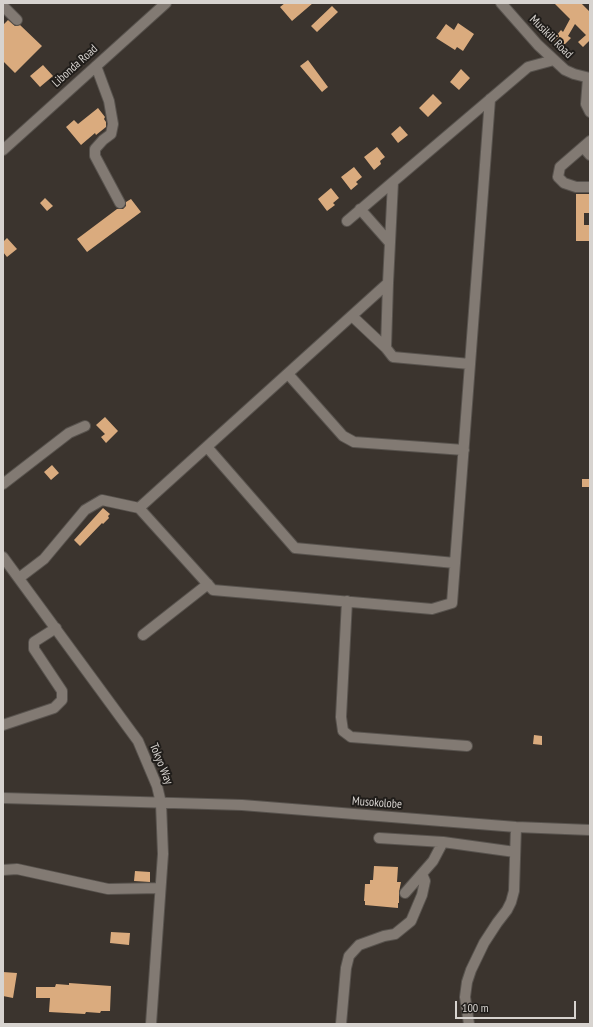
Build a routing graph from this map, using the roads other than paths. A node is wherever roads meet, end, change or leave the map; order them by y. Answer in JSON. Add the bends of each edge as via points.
{"nodes":[{"id":1,"x":166,"y":3,"type":"edge"},
{"id":2,"x":502,"y":3,"type":"edge"},
{"id":3,"x":3,"y":6,"type":"edge"},
{"id":4,"x":17,"y":20,"type":"dead end"},
{"id":5,"x":554,"y":60,"type":"junction"},
{"id":6,"x":96,"y":66,"type":"junction"},
{"id":7,"x":589,"y":78,"type":"edge"},
{"id":8,"x":490,"y":99,"type":"junction"},
{"id":9,"x":590,"y":112,"type":"edge"},
{"id":10,"x":588,"y":148,"type":"edge"},
{"id":11,"x":3,"y":150,"type":"edge"},
{"id":12,"x":393,"y":182,"type":"junction"},
{"id":13,"x":590,"y":187,"type":"edge"},
{"id":14,"x":120,"y":203,"type":"dead end"},
{"id":15,"x":360,"y":209,"type":"junction"},
{"id":16,"x":347,"y":221,"type":"dead end"},
{"id":17,"x":390,"y":243,"type":"junction"},
{"id":18,"x":388,"y":283,"type":"junction"},
{"id":19,"x":352,"y":316,"type":"junction"},
{"id":20,"x":386,"y":348,"type":"junction"},
{"id":21,"x":470,"y":364,"type":"junction"},
{"id":22,"x":288,"y":374,"type":"junction"},
{"id":23,"x":86,"y":426,"type":"dead end"},
{"id":24,"x":206,"y":447,"type":"junction"},
{"id":25,"x":464,"y":450,"type":"junction"},
{"id":26,"x":3,"y":484,"type":"edge"},
{"id":27,"x":139,"y":508,"type":"junction"},
{"id":28,"x":3,"y":557,"type":"edge"},
{"id":29,"x":455,"y":563,"type":"junction"},
{"id":30,"x":19,"y":578,"type":"junction"},
{"id":31,"x":208,"y":584,"type":"junction"},
{"id":32,"x":347,"y":602,"type":"junction"},
{"id":33,"x":56,"y":628,"type":"junction"},
{"id":34,"x":143,"y":635,"type":"dead end"},
{"id":35,"x":3,"y":725,"type":"edge"},
{"id":36,"x":467,"y":746,"type":"dead end"},
{"id":37,"x":3,"y":798,"type":"edge"},
{"id":38,"x":161,"y":803,"type":"junction"},
{"id":39,"x":516,"y":827,"type":"junction"},
{"id":40,"x":590,"y":830,"type":"edge"},
{"id":41,"x":379,"y":838,"type":"dead end"},
{"id":42,"x":443,"y":842,"type":"junction"},
{"id":43,"x":515,"y":852,"type":"junction"},
{"id":44,"x":3,"y":870,"type":"edge"},
{"id":45,"x":422,"y":874,"type":"junction"},
{"id":46,"x":160,"y":888,"type":"junction"},
{"id":47,"x":405,"y":893,"type":"dead end"},
{"id":48,"x":151,"y":1024,"type":"edge"},
{"id":49,"x":341,"y":1024,"type":"edge"},
{"id":50,"x":469,"y":1024,"type":"edge"}],
"edges":[{"from":1,"to":6,"type":"street","name":"Libonda Road"},
{"from":2,"to":5,"type":"street","name":"Musikili Road"},
{"from":3,"to":4,"type":"street"},
{"from":5,"to":7,"type":"street","name":"Musikili Road","via":[[566,70]]},
{"from":5,"to":8,"type":"street","via":[[528,67]]},
{"from":6,"to":11,"type":"street","name":"Libonda Road"},
{"from":6,"to":14,"type":"street","via":[[109,101],[112,124],[111,134],[95,149],[95,156]]},
{"from":7,"to":9,"type":"street","via":[[586,104]]},
{"from":8,"to":12,"type":"street"},
{"from":8,"to":21,"type":"street"},
{"from":10,"to":13,"type":"street","via":[[560,168],[558,177],[564,183],[576,187]]},
{"from":12,"to":15,"type":"street"},
{"from":12,"to":17,"type":"street"},
{"from":15,"to":16,"type":"street"},
{"from":15,"to":17,"type":"street"},
{"from":17,"to":18,"type":"street"},
{"from":18,"to":19,"type":"street"},
{"from":18,"to":20,"type":"street"},
{"from":19,"to":20,"type":"street"},
{"from":19,"to":22,"type":"street"},
{"from":20,"to":21,"type":"street","via":[[393,357]]},
{"from":21,"to":25,"type":"street"},
{"from":22,"to":24,"type":"street"},
{"from":22,"to":25,"type":"street","via":[[343,436],[354,442]]},
{"from":23,"to":26,"type":"street","via":[[69,433]]},
{"from":24,"to":27,"type":"street"},
{"from":24,"to":29,"type":"street","via":[[295,548]]},
{"from":25,"to":29,"type":"street"},
{"from":27,"to":30,"type":"street","via":[[102,500],[85,510],[44,559]]},
{"from":27,"to":31,"type":"street"},
{"from":28,"to":30,"type":"street","name":"Tokyo Way"},
{"from":29,"to":32,"type":"street","via":[[452,603],[432,609]]},
{"from":30,"to":33,"type":"street","name":"Tokyo Way"},
{"from":31,"to":32,"type":"street","via":[[213,590]]},
{"from":31,"to":34,"type":"street"},
{"from":32,"to":36,"type":"street","via":[[341,717],[343,732],[351,737]]},
{"from":33,"to":35,"type":"street","via":[[34,642],[34,649],[62,691],[62,700],[54,708]]},
{"from":33,"to":38,"type":"street","name":"Tokyo Way","via":[[138,741],[157,786]]},
{"from":37,"to":38,"type":"street","name":"Musokolobe"},
{"from":38,"to":39,"type":"street","name":"Musokolobe","via":[[242,805]]},
{"from":38,"to":46,"type":"street","name":"Tokyo Way","via":[[163,854]]},
{"from":39,"to":40,"type":"street","name":"Musokolobe"},
{"from":39,"to":43,"type":"street"},
{"from":41,"to":42,"type":"street"},
{"from":42,"to":43,"type":"street"},
{"from":42,"to":45,"type":"street","via":[[433,861]]},
{"from":43,"to":50,"type":"street","via":[[514,891],[511,902],[484,943],[467,982],[465,997]]},
{"from":44,"to":46,"type":"street","via":[[17,869],[108,889]]},
{"from":45,"to":47,"type":"street"},
{"from":45,"to":49,"type":"street","via":[[425,881],[422,895],[411,921],[396,934],[359,946],[350,956],[346,968]]},
{"from":46,"to":48,"type":"street","name":"Tokyo Way"}]}
